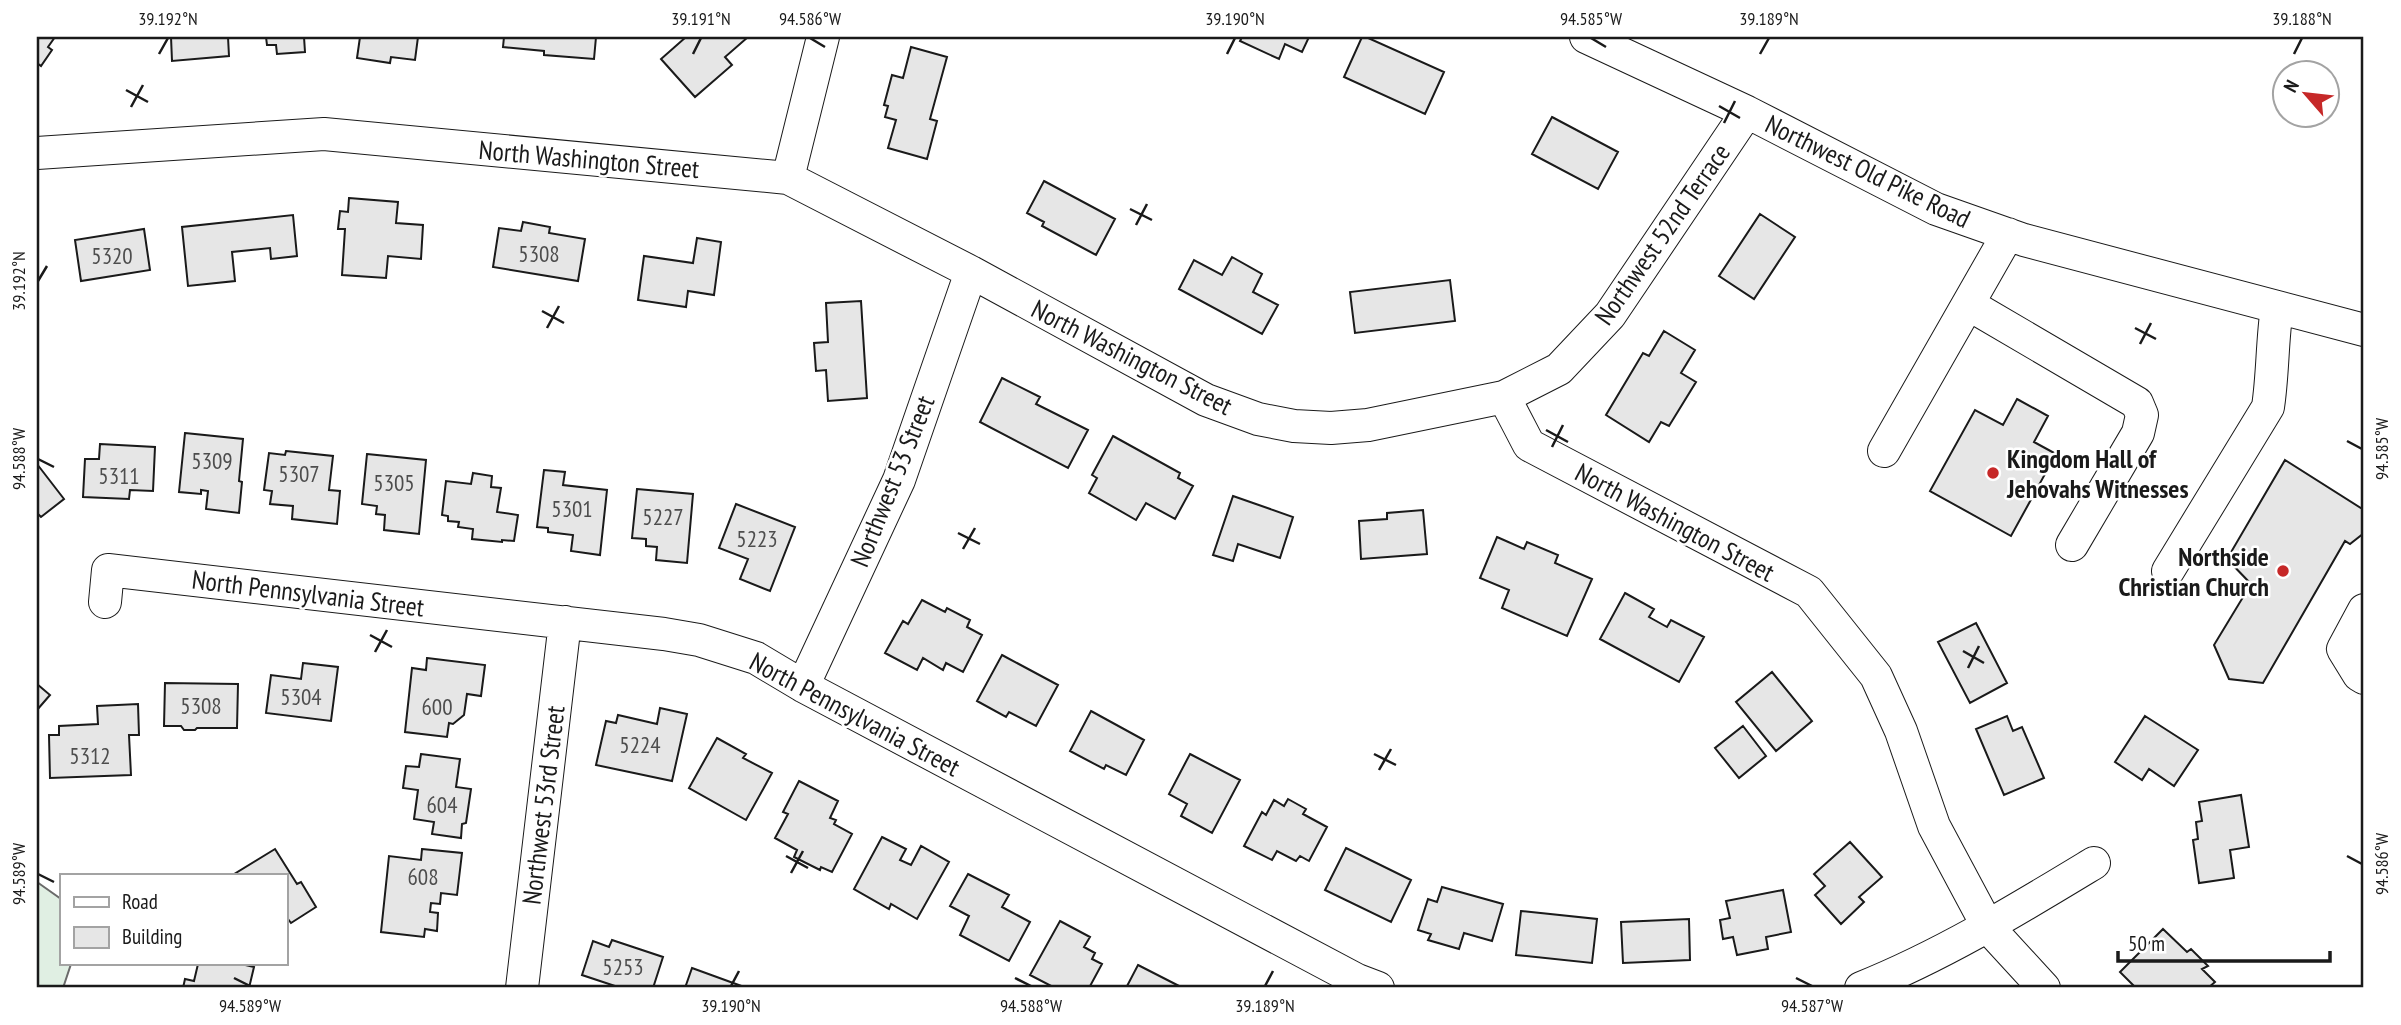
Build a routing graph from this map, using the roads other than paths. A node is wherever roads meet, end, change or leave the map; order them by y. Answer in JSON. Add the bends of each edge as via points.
{"nodes":[{"id":1,"x":823,"y":37,"type":"edge"},
{"id":2,"x":1586,"y":37,"type":"edge"},
{"id":3,"x":1747,"y":112,"type":"junction"},
{"id":4,"x":37,"y":153,"type":"edge"},
{"id":5,"x":788,"y":178,"type":"junction"},
{"id":6,"x":2008,"y":234,"type":"junction"},
{"id":7,"x":971,"y":272,"type":"junction"},
{"id":8,"x":1968,"y":304,"type":"junction"},
{"id":9,"x":2277,"y":307,"type":"junction"},
{"id":10,"x":2364,"y":330,"type":"edge"},
{"id":11,"x":1504,"y":397,"type":"junction"},
{"id":12,"x":1885,"y":451,"type":"dead end"},
{"id":13,"x":2072,"y":545,"type":"dead end"},
{"id":14,"x":2168,"y":571,"type":"dead end"},
{"id":15,"x":105,"y":602,"type":"dead end"},
{"id":16,"x":2364,"y":610,"type":"edge"},
{"id":17,"x":565,"y":622,"type":"junction"},
{"id":18,"x":2364,"y":678,"type":"edge"},
{"id":19,"x":803,"y":686,"type":"junction"},
{"id":20,"x":2094,"y":863,"type":"dead end"},
{"id":21,"x":1988,"y":927,"type":"junction"},
{"id":22,"x":522,"y":988,"type":"edge"},
{"id":23,"x":1378,"y":988,"type":"edge"},
{"id":24,"x":1861,"y":988,"type":"edge"},
{"id":25,"x":2044,"y":988,"type":"edge"}],
"edges":[{"from":1,"to":5,"type":"street"},
{"from":2,"to":3,"type":"street","name":"Northwest Old Pike Road"},
{"from":3,"to":6,"type":"street","name":"Northwest Old Pike Road","via":[[1936,209]]},
{"from":3,"to":11,"type":"street","name":"Northwest 52nd Terrace","via":[[1610,315],[1559,369]]},
{"from":4,"to":5,"type":"street","name":"North Washington Street","via":[[324,134]]},
{"from":5,"to":7,"type":"street","name":"North Washington Street"},
{"from":6,"to":8,"type":"street"},
{"from":6,"to":9,"type":"street","name":"Northwest Old Pike Road"},
{"from":7,"to":11,"type":"street","name":"North Washington Street","via":[[1206,400],[1258,419],[1294,426],[1368,425]]},
{"from":7,"to":19,"type":"street","name":"Northwest 53 Street","via":[[899,480]]},
{"from":8,"to":12,"type":"street"},
{"from":8,"to":13,"type":"street","via":[[2137,403],[2143,415],[2138,433]]},
{"from":9,"to":10,"type":"street","name":"Northwest Old Pike Road"},
{"from":9,"to":14,"type":"street","via":[[2268,407]]},
{"from":11,"to":21,"type":"street","name":"North Washington Street","via":[[1529,444],[1809,592],[1876,676],[1934,826]]},
{"from":15,"to":17,"type":"street","name":"North Pennsylvania Street","via":[[108,569]]},
{"from":16,"to":18,"type":"street","via":[[2343,649]]},
{"from":17,"to":19,"type":"street","name":"North Pennsylvania Street","via":[[699,640],[756,658]]},
{"from":17,"to":22,"type":"street","name":"Northwest 53rd Street"},
{"from":19,"to":23,"type":"street","name":"North Pennsylvania Street"},
{"from":20,"to":21,"type":"street"},
{"from":21,"to":24,"type":"street"},
{"from":21,"to":25,"type":"street","name":"North Washington Street"}]}
